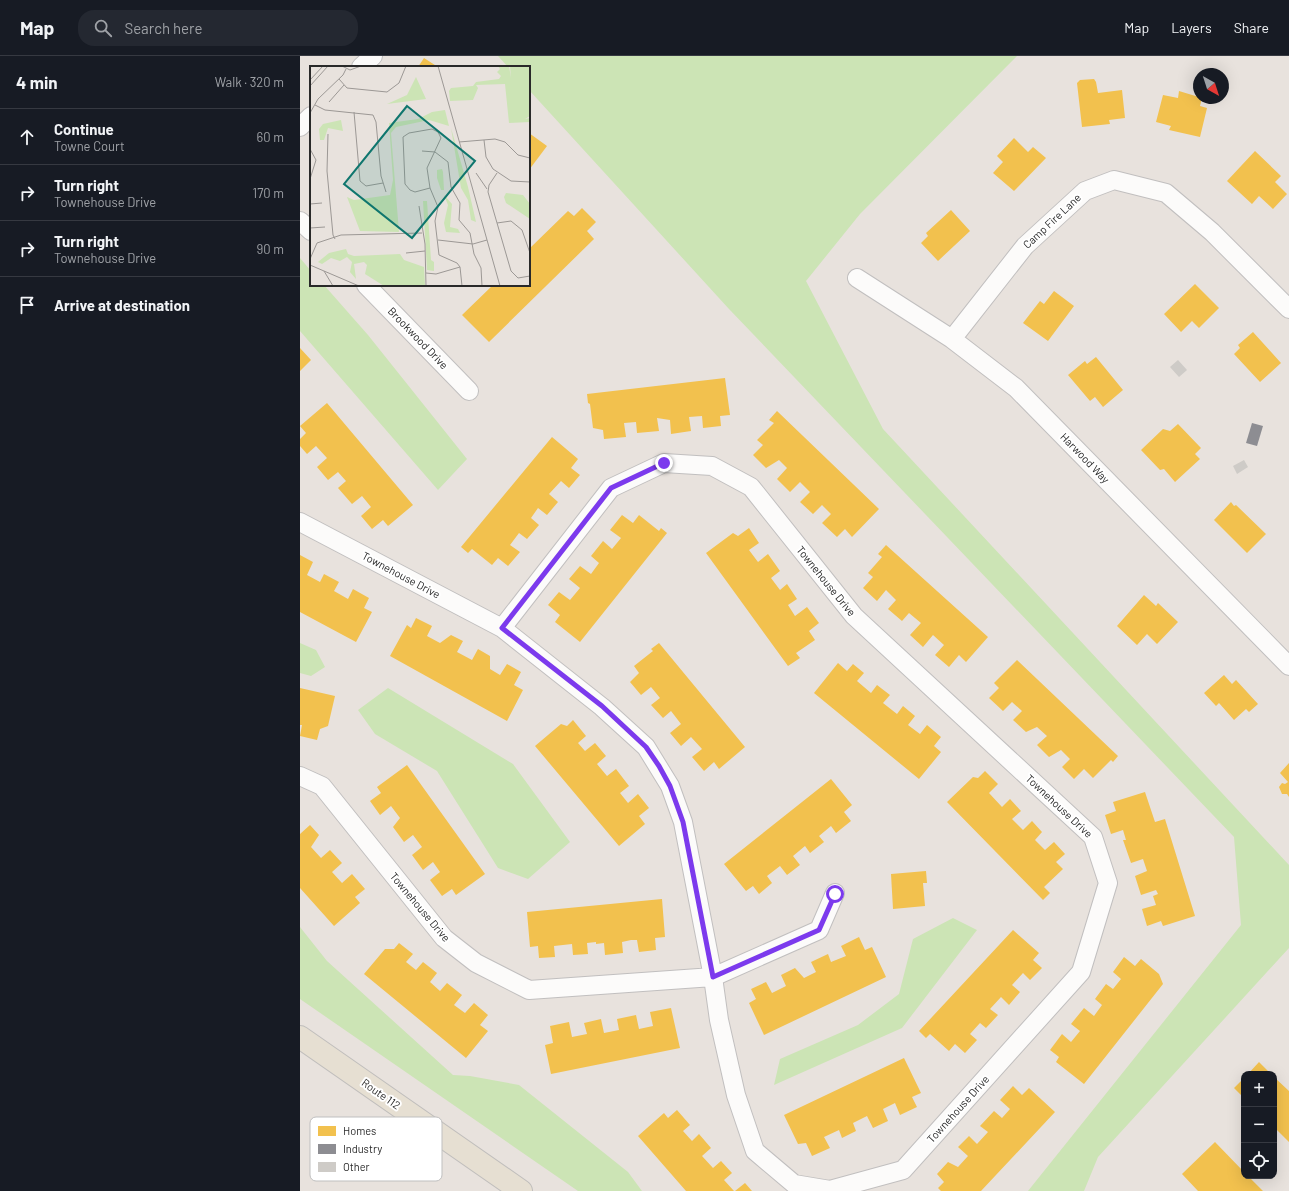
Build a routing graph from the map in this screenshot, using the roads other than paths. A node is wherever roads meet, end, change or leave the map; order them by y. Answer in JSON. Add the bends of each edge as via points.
{"nodes":[{"id":1,"x":373,"y":56,"type":"edge"},
{"id":2,"x":362,"y":66,"type":"edge"},
{"id":3,"x":310,"y":117,"type":"edge"},
{"id":4,"x":300,"y":127,"type":"edge"},
{"id":5,"x":300,"y":221,"type":"edge"},
{"id":6,"x":310,"y":230,"type":"edge"},
{"id":7,"x":857,"y":278,"type":"dead end"},
{"id":8,"x":367,"y":286,"type":"edge"},
{"id":9,"x":1289,"y":309,"type":"edge"},
{"id":10,"x":952,"y":339,"type":"junction"},
{"id":11,"x":469,"y":391,"type":"dead end"},
{"id":12,"x":300,"y":522,"type":"edge"},
{"id":13,"x":502,"y":628,"type":"junction"},
{"id":14,"x":1289,"y":666,"type":"edge"},
{"id":15,"x":300,"y":776,"type":"edge"},
{"id":16,"x":835,"y":894,"type":"dead end"},
{"id":17,"x":713,"y":977,"type":"junction"},
{"id":18,"x":300,"y":1037,"type":"edge"},
{"id":19,"x":415,"y":1117,"type":"edge"},
{"id":20,"x":442,"y":1136,"type":"edge"},
{"id":21,"x":521,"y":1191,"type":"edge"}],
"edges":[{"from":1,"to":2,"type":"street"},
{"from":3,"to":4,"type":"street"},
{"from":5,"to":6,"type":"street"},
{"from":7,"to":10,"type":"street","name":"Harwood Way"},
{"from":8,"to":11,"type":"street","name":"Brookwood Drive"},
{"from":9,"to":10,"type":"street","name":"Camp Fire Lane","via":[[1212,232],[1166,193],[1114,180],[1085,191],[1025,246]]},
{"from":10,"to":14,"type":"street","name":"Harwood Way","via":[[1016,388]]},
{"from":12,"to":13,"type":"street","name":"Townehouse Drive"},
{"from":13,"to":17,"type":"street","name":"Townehouse Drive","via":[[602,706],[646,747],[659,766],[670,786],[683,822]]},
{"from":13,"to":17,"type":"street","name":"Townehouse Drive","via":[[611,488],[664,463],[712,466],[751,487],[854,616],[1093,837],[1108,883],[1082,972],[903,1170],[830,1190],[794,1184],[755,1151],[736,1095],[719,1020]]},
{"from":15,"to":17,"type":"street","name":"Townehouse Drive","via":[[322,786],[444,938],[476,962],[529,990]]},
{"from":16,"to":17,"type":"street","via":[[819,930]]},
{"from":18,"to":19,"type":"main road","name":"Route 112"},
{"from":20,"to":21,"type":"main road","name":"Route 112"}]}
